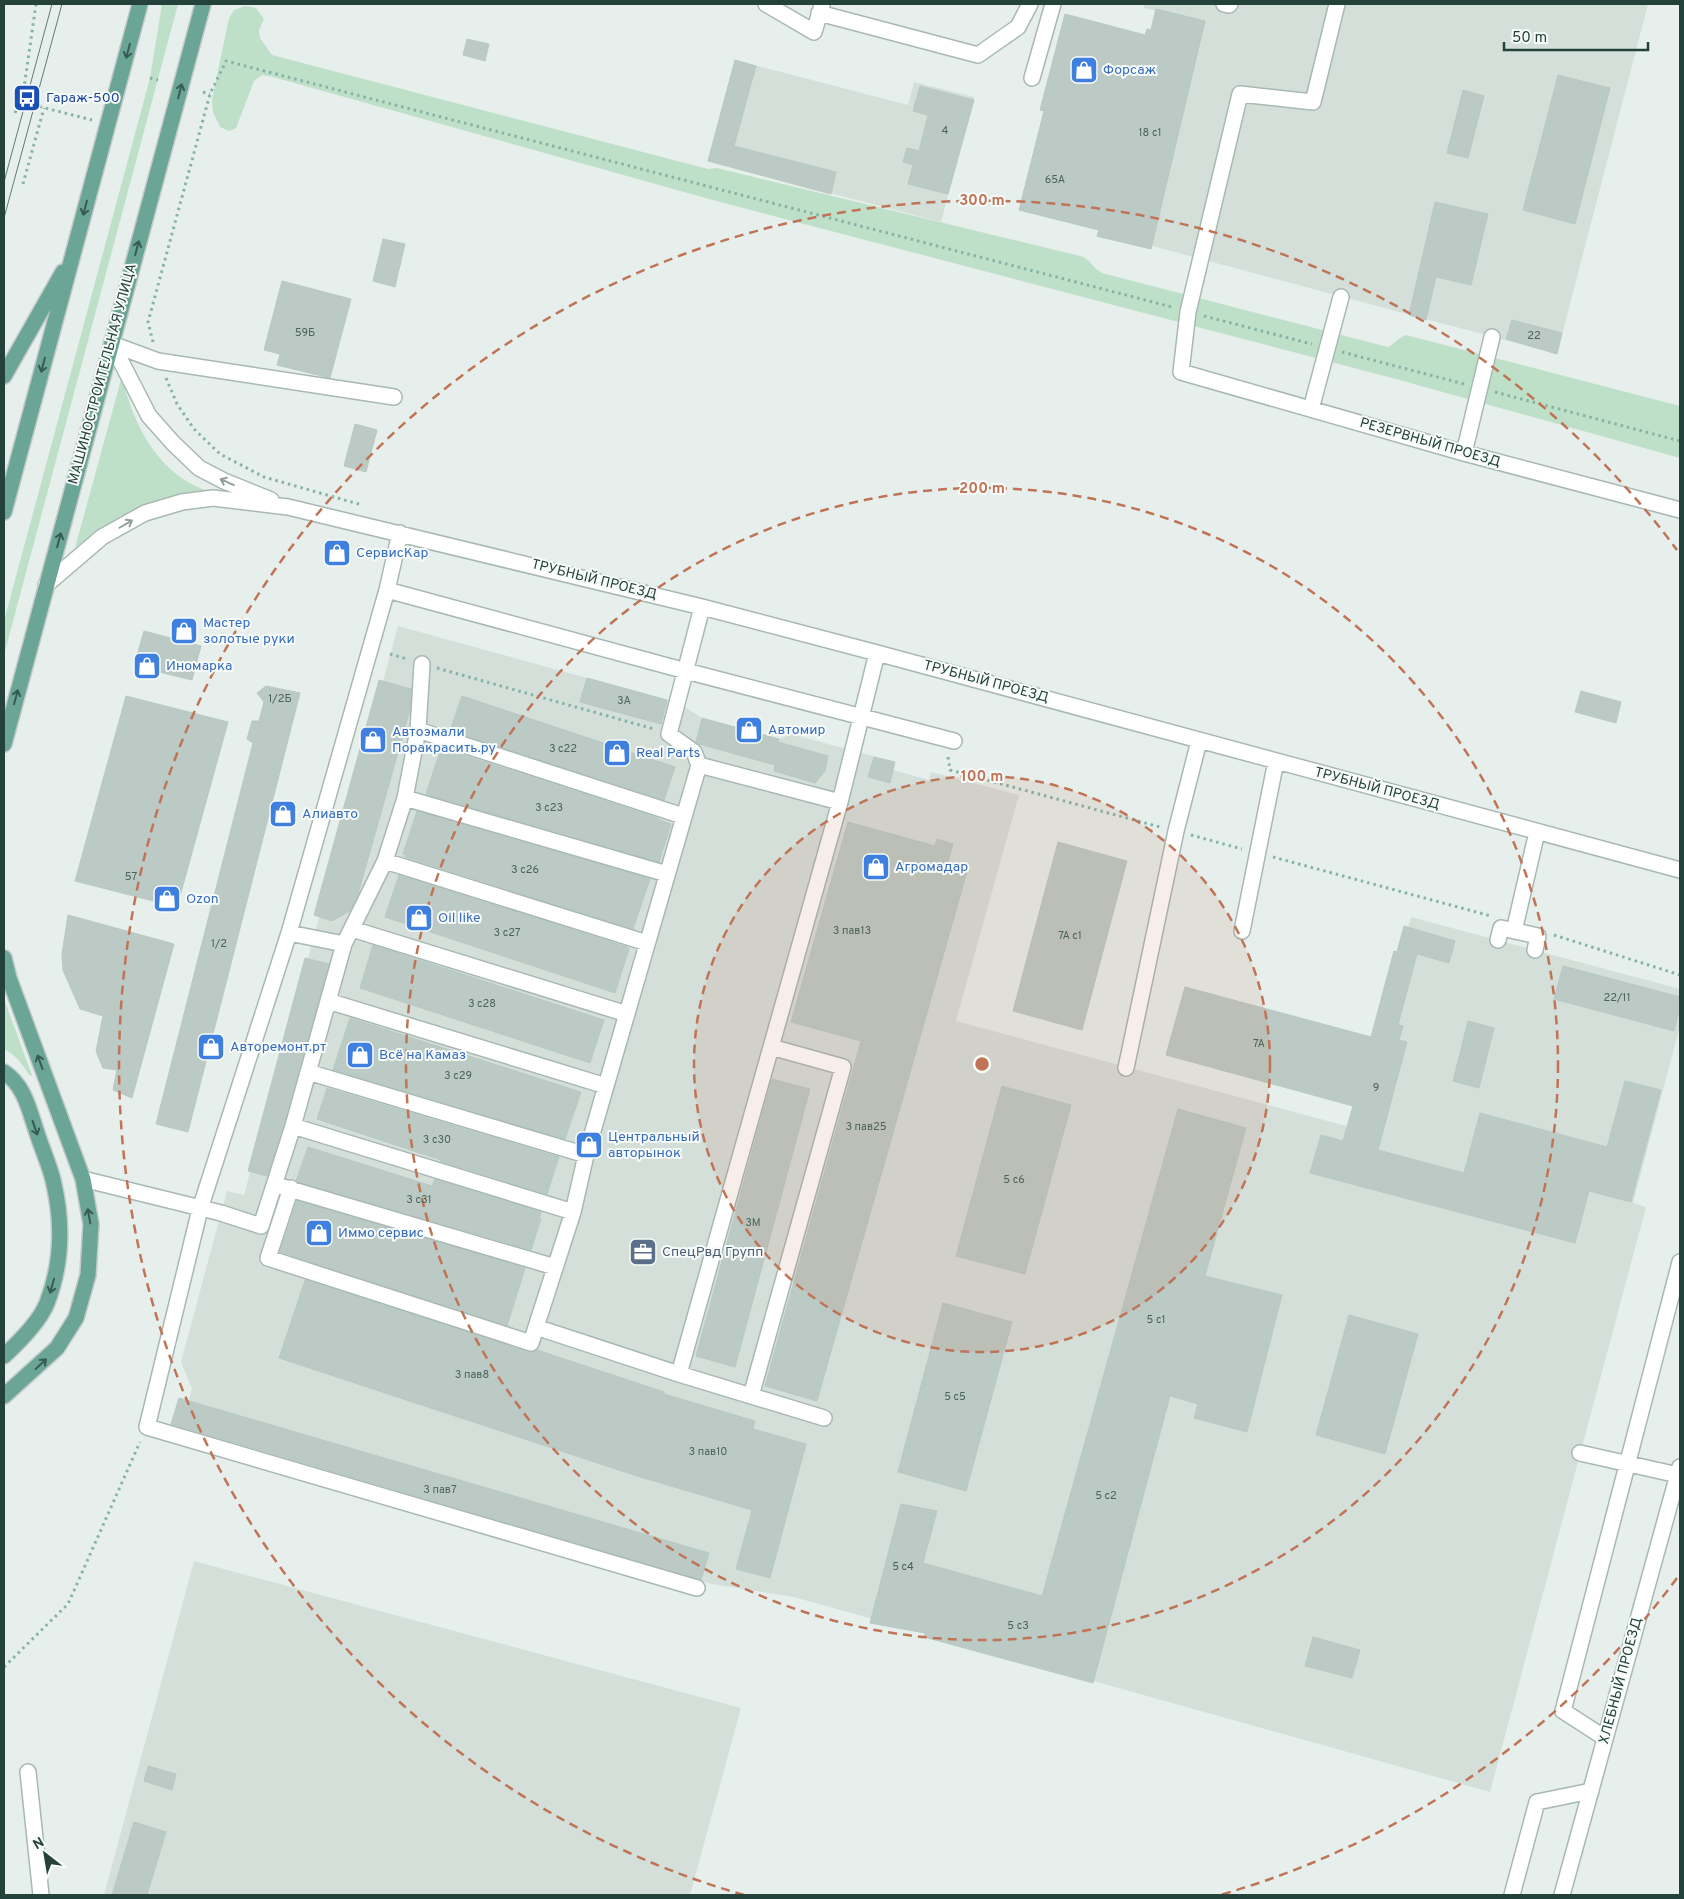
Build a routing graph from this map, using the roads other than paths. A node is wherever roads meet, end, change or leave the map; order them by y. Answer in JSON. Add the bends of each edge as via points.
{"nodes":[{"id":1,"x":140,"y":4,"type":"edge"},
{"id":2,"x":204,"y":4,"type":"edge"},
{"id":3,"x":766,"y":4,"type":"edge"},
{"id":4,"x":1030,"y":4,"type":"edge"},
{"id":5,"x":1053,"y":4,"type":"edge"},
{"id":6,"x":1224,"y":4,"type":"edge"},
{"id":7,"x":1230,"y":4,"type":"edge"},
{"id":8,"x":1337,"y":4,"type":"edge"},
{"id":9,"x":821,"y":9,"type":"edge"},
{"id":10,"x":1032,"y":78,"type":"dead end"},
{"id":11,"x":73,"y":253,"type":"junction"},
{"id":12,"x":1341,"y":297,"type":"dead end"},
{"id":13,"x":1492,"y":337,"type":"dead end"},
{"id":14,"x":112,"y":344,"type":"junction"},
{"id":15,"x":4,"y":376,"type":"edge"},
{"id":16,"x":394,"y":397,"type":"dead end"},
{"id":17,"x":1311,"y":409,"type":"junction"},
{"id":18,"x":1464,"y":453,"type":"junction"},
{"id":19,"x":288,"y":507,"type":"junction"},
{"id":20,"x":1680,"y":510,"type":"edge"},
{"id":21,"x":4,"y":512,"type":"edge"},
{"id":22,"x":400,"y":533,"type":"junction"},
{"id":23,"x":46,"y":585,"type":"junction"},
{"id":24,"x":387,"y":590,"type":"junction"},
{"id":25,"x":702,"y":607,"type":"junction"},
{"id":26,"x":877,"y":653,"type":"junction"},
{"id":27,"x":422,"y":664,"type":"road end"},
{"id":28,"x":686,"y":671,"type":"junction"},
{"id":29,"x":861,"y":716,"type":"junction"},
{"id":30,"x":418,"y":730,"type":"junction"},
{"id":31,"x":950,"y":740,"type":"road end"},
{"id":32,"x":1199,"y":740,"type":"junction"},
{"id":33,"x":4,"y":744,"type":"edge"},
{"id":34,"x":1276,"y":761,"type":"junction"},
{"id":35,"x":699,"y":765,"type":"junction"},
{"id":36,"x":405,"y":798,"type":"junction"},
{"id":37,"x":840,"y":802,"type":"junction"},
{"id":38,"x":683,"y":816,"type":"junction"},
{"id":39,"x":1537,"y":832,"type":"junction"},
{"id":40,"x":385,"y":861,"type":"junction"},
{"id":41,"x":1680,"y":870,"type":"edge"},
{"id":42,"x":667,"y":874,"type":"junction"},
{"id":43,"x":1515,"y":927,"type":"junction"},
{"id":44,"x":352,"y":929,"type":"junction"},
{"id":45,"x":1242,"y":931,"type":"dead end"},
{"id":46,"x":289,"y":933,"type":"junction"},
{"id":47,"x":1498,"y":940,"type":"dead end"},
{"id":48,"x":647,"y":943,"type":"junction"},
{"id":49,"x":344,"y":944,"type":"junction"},
{"id":50,"x":1535,"y":950,"type":"dead end"},
{"id":51,"x":4,"y":958,"type":"edge"},
{"id":52,"x":328,"y":1001,"type":"junction"},
{"id":53,"x":626,"y":1014,"type":"junction"},
{"id":54,"x":771,"y":1047,"type":"junction"},
{"id":55,"x":1126,"y":1068,"type":"dead end"},
{"id":56,"x":4,"y":1072,"type":"edge"},
{"id":57,"x":308,"y":1072,"type":"junction"},
{"id":58,"x":606,"y":1086,"type":"junction"},
{"id":59,"x":292,"y":1126,"type":"junction"},
{"id":60,"x":586,"y":1155,"type":"junction"},
{"id":61,"x":83,"y":1179,"type":"junction"},
{"id":62,"x":274,"y":1184,"type":"junction"},
{"id":63,"x":291,"y":1188,"type":"junction"},
{"id":64,"x":200,"y":1209,"type":"junction"},
{"id":65,"x":573,"y":1212,"type":"junction"},
{"id":66,"x":1680,"y":1262,"type":"edge"},
{"id":67,"x":555,"y":1267,"type":"junction"},
{"id":68,"x":536,"y":1327,"type":"junction"},
{"id":69,"x":4,"y":1356,"type":"edge"},
{"id":70,"x":679,"y":1374,"type":"junction"},
{"id":71,"x":4,"y":1396,"type":"edge"},
{"id":72,"x":751,"y":1396,"type":"junction"},
{"id":73,"x":824,"y":1418,"type":"dead end"},
{"id":74,"x":1580,"y":1453,"type":"dead end"},
{"id":75,"x":1626,"y":1463,"type":"junction"},
{"id":76,"x":1679,"y":1471,"type":"edge"},
{"id":77,"x":697,"y":1588,"type":"dead end"},
{"id":78,"x":1605,"y":1738,"type":"junction"},
{"id":79,"x":28,"y":1772,"type":"dead end"},
{"id":80,"x":1591,"y":1791,"type":"junction"},
{"id":81,"x":41,"y":1895,"type":"edge"},
{"id":82,"x":1512,"y":1895,"type":"edge"},
{"id":83,"x":1562,"y":1895,"type":"edge"}],
"edges":[{"from":1,"to":11,"type":"main road","one_way":true},
{"from":14,"to":2,"type":"main road","name":"МАШИНОСТРОИТЕЛЬНАЯ УЛИЦА","one_way":true},
{"from":3,"to":9,"type":"street","via":[[814,32]]},
{"from":4,"to":9,"type":"street","via":[[1018,27],[978,55]]},
{"from":5,"to":10,"type":"street"},
{"from":6,"to":7,"type":"street"},
{"from":8,"to":17,"type":"street","name":"РЕЗЕРВНЫЙ ПРОЕЗД","via":[[1312,102],[1240,94],[1188,312],[1181,372]]},
{"from":11,"to":15,"type":"main road"},
{"from":11,"to":21,"type":"main road","one_way":true},
{"from":12,"to":17,"type":"street"},
{"from":13,"to":18,"type":"street"},
{"from":14,"to":16,"type":"street","via":[[158,361]]},
{"from":19,"to":14,"type":"street","one_way":true,"via":[[199,468],[149,416]]},
{"from":23,"to":14,"type":"main road","name":"МАШИНОСТРОИТЕЛЬНАЯ УЛИЦА","one_way":true},
{"from":17,"to":18,"type":"street","name":"РЕЗЕРВНЫЙ ПРОЕЗД"},
{"from":18,"to":20,"type":"street","name":"РЕЗЕРВНЫЙ ПРОЕЗД"},
{"from":19,"to":22,"type":"street","name":"ТРУБНЫЙ ПРОЕЗД"},
{"from":23,"to":19,"type":"street","one_way":true,"via":[[102,537],[145,512],[214,498]]},
{"from":22,"to":24,"type":"street"},
{"from":22,"to":25,"type":"street","name":"ТРУБНЫЙ ПРОЕЗД"},
{"from":33,"to":23,"type":"main road","name":"МАШИНОСТРОИТЕЛЬНАЯ УЛИЦА","one_way":true},
{"from":24,"to":28,"type":"street"},
{"from":24,"to":46,"type":"street"},
{"from":25,"to":26,"type":"street","name":"ТРУБНЫЙ ПРОЕЗД"},
{"from":25,"to":28,"type":"street"},
{"from":26,"to":29,"type":"street"},
{"from":26,"to":32,"type":"street","name":"ТРУБНЫЙ ПРОЕЗД"},
{"from":27,"to":30,"type":"street"},
{"from":28,"to":29,"type":"street"},
{"from":28,"to":35,"type":"street","via":[[669,734],[694,752]]},
{"from":29,"to":31,"type":"street"},
{"from":29,"to":37,"type":"street"},
{"from":30,"to":36,"type":"street"},
{"from":30,"to":38,"type":"street"},
{"from":32,"to":34,"type":"street","name":"ТРУБНЫЙ ПРОЕЗД"},
{"from":32,"to":55,"type":"street","via":[[1176,831]]},
{"from":34,"to":39,"type":"street","name":"ТРУБНЫЙ ПРОЕЗД"},
{"from":34,"to":45,"type":"street"},
{"from":35,"to":37,"type":"street"},
{"from":35,"to":38,"type":"street"},
{"from":36,"to":40,"type":"street"},
{"from":36,"to":42,"type":"street"},
{"from":37,"to":54,"type":"street"},
{"from":38,"to":42,"type":"street"},
{"from":39,"to":41,"type":"street","name":"ТРУБНЫЙ ПРОЕЗД"},
{"from":39,"to":43,"type":"street"},
{"from":40,"to":44,"type":"street"},
{"from":40,"to":48,"type":"street"},
{"from":42,"to":48,"type":"street"},
{"from":43,"to":47,"type":"street","via":[[1501,928]]},
{"from":43,"to":50,"type":"street","via":[[1538,936]]},
{"from":44,"to":49,"type":"street"},
{"from":44,"to":53,"type":"street"},
{"from":46,"to":49,"type":"street"},
{"from":46,"to":64,"type":"street"},
{"from":48,"to":53,"type":"street"},
{"from":49,"to":52,"type":"street"},
{"from":61,"to":51,"type":"main road","one_way":true,"via":[[8,978]]},
{"from":52,"to":57,"type":"street"},
{"from":52,"to":58,"type":"street"},
{"from":53,"to":58,"type":"street"},
{"from":54,"to":70,"type":"street"},
{"from":54,"to":72,"type":"street","via":[[843,1067]]},
{"from":56,"to":69,"type":"main road","one_way":true,"via":[[15,1079],[23,1093],[53,1180],[60,1257],[46,1305],[21,1340]]},
{"from":57,"to":59,"type":"street"},
{"from":57,"to":60,"type":"street"},
{"from":58,"to":60,"type":"street"},
{"from":59,"to":62,"type":"street"},
{"from":59,"to":65,"type":"street"},
{"from":60,"to":65,"type":"street"},
{"from":61,"to":64,"type":"street"},
{"from":71,"to":61,"type":"main road","one_way":true,"via":[[57,1348],[76,1318],[88,1275],[91,1224]]},
{"from":62,"to":63,"type":"street"},
{"from":62,"to":64,"type":"street","via":[[261,1226]]},
{"from":63,"to":67,"type":"street"},
{"from":63,"to":68,"type":"street","via":[[268,1258],[531,1343]]},
{"from":64,"to":77,"type":"street","via":[[147,1427]]},
{"from":65,"to":67,"type":"street"},
{"from":66,"to":75,"type":"street"},
{"from":67,"to":68,"type":"street"},
{"from":68,"to":70,"type":"street"},
{"from":70,"to":72,"type":"street"},
{"from":72,"to":73,"type":"street"},
{"from":74,"to":75,"type":"street"},
{"from":75,"to":76,"type":"street"},
{"from":75,"to":78,"type":"street","via":[[1563,1710]]},
{"from":76,"to":78,"type":"street","name":"ХЛЕБНЫЙ ПРОЕЗД"},
{"from":78,"to":80,"type":"street","name":"ХЛЕБНЫЙ ПРОЕЗД"},
{"from":79,"to":81,"type":"street"},
{"from":80,"to":82,"type":"street","via":[[1537,1802]]},
{"from":80,"to":83,"type":"street","name":"ХЛЕБНЫЙ ПРОЕЗД"}]}
